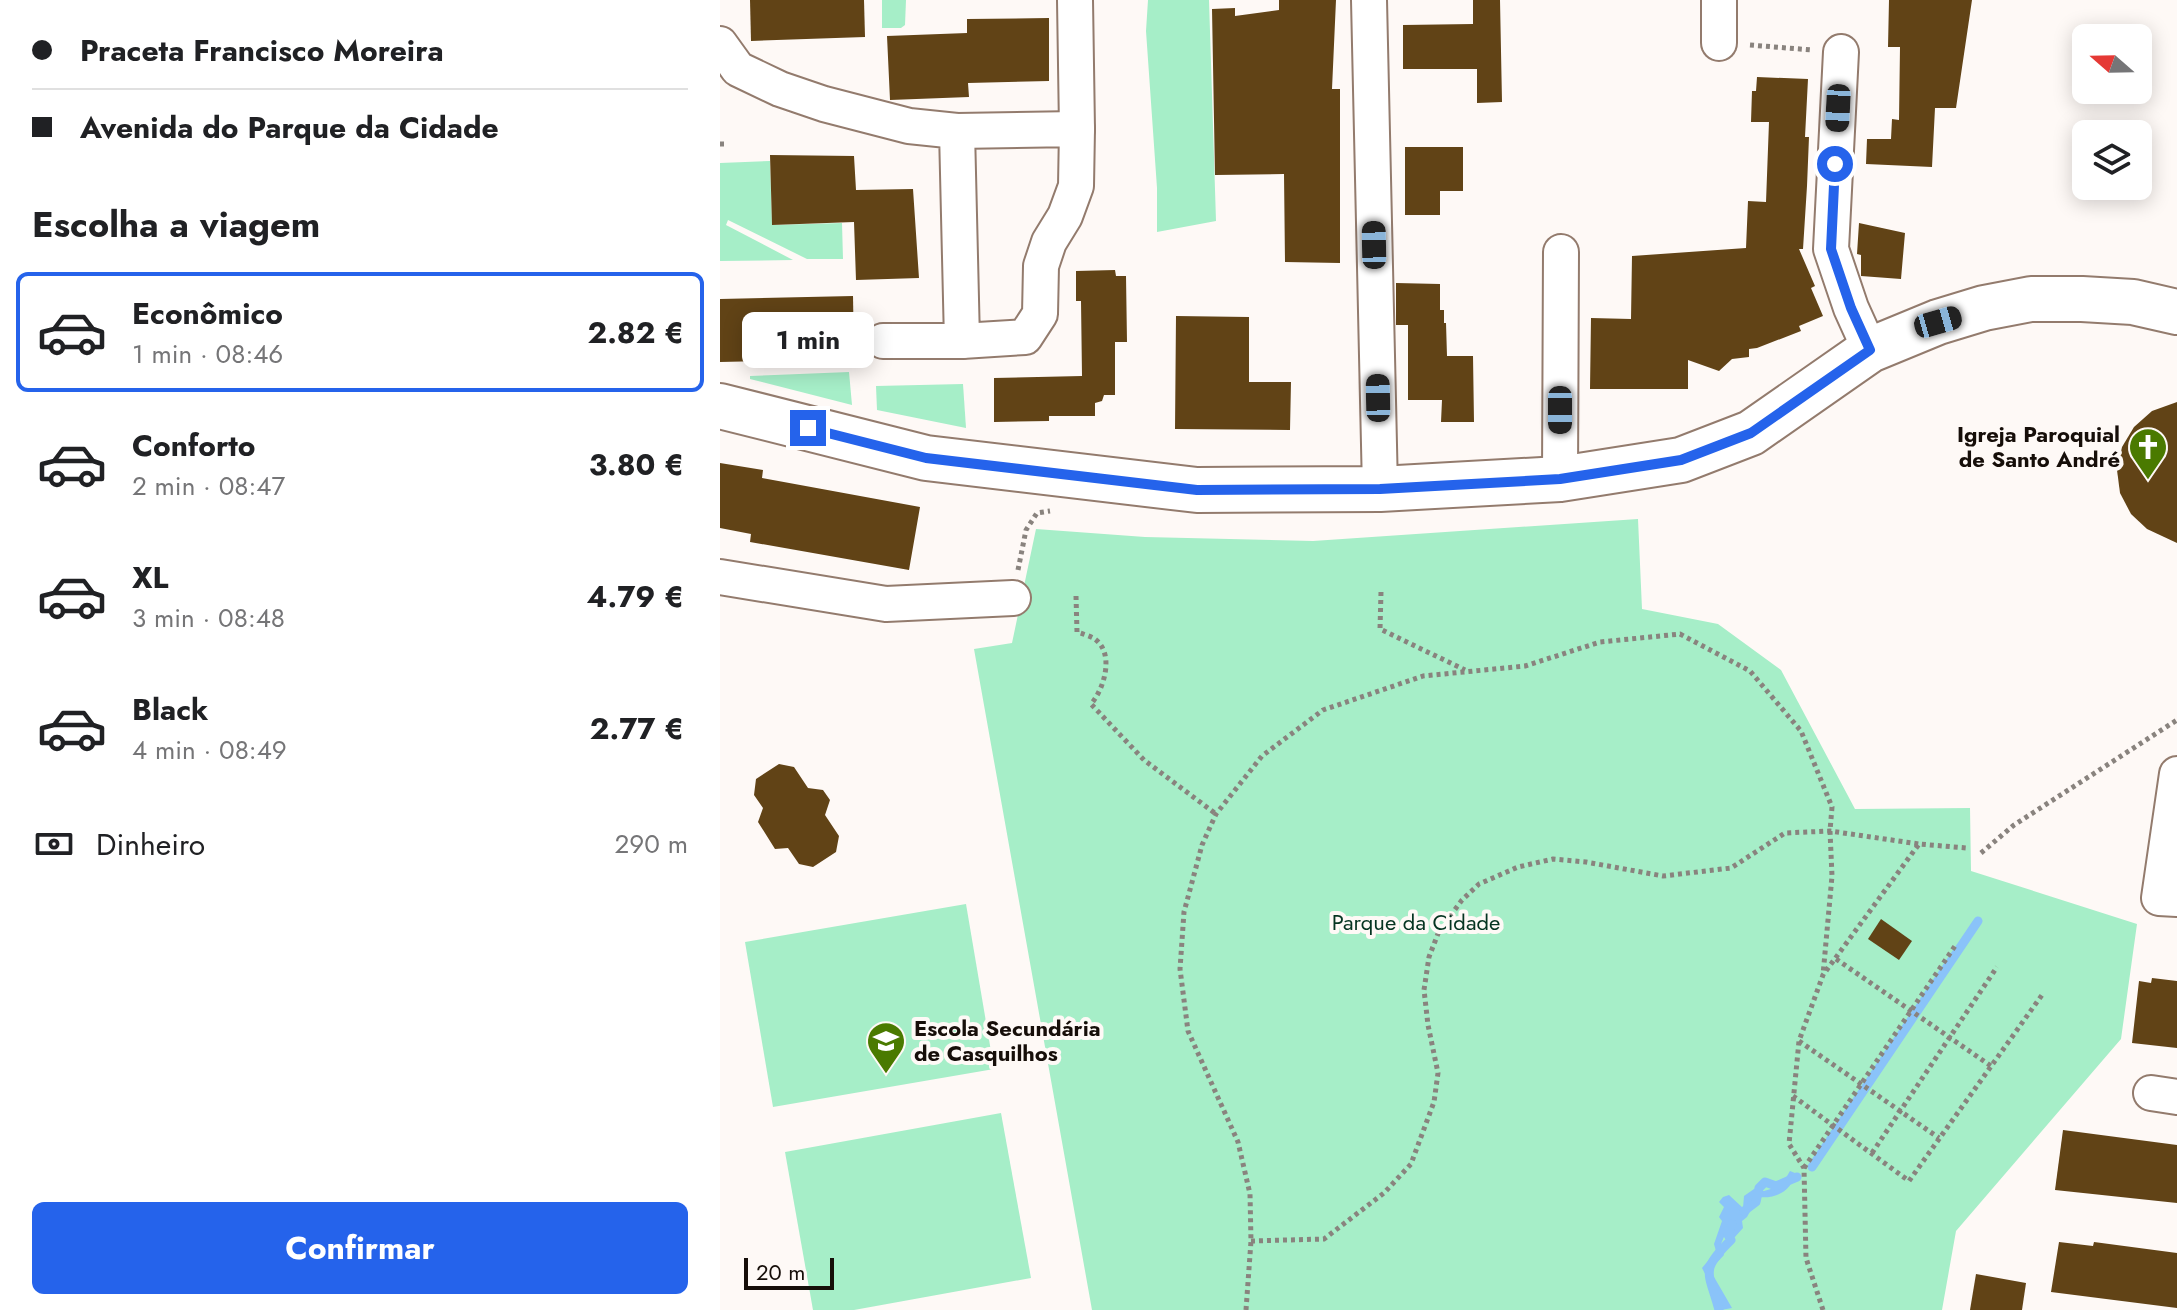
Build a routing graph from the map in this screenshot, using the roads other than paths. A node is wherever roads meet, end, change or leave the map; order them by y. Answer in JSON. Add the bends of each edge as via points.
{"nodes":[{"id":1,"x":1075,"y":0,"type":"edge"},
{"id":2,"x":1369,"y":0,"type":"edge"},
{"id":3,"x":1719,"y":0,"type":"edge"},
{"id":4,"x":1719,"y":43,"type":"road end"},
{"id":5,"x":720,"y":44,"type":"edge"},
{"id":6,"x":1841,"y":52,"type":"road end"},
{"id":7,"x":1077,"y":129,"type":"junction"},
{"id":8,"x":957,"y":131,"type":"junction"},
{"id":9,"x":1561,"y":252,"type":"dead end"},
{"id":10,"x":2177,"y":312,"type":"edge"},
{"id":11,"x":883,"y":341,"type":"dead end"},
{"id":12,"x":962,"y":341,"type":"junction"},
{"id":13,"x":1870,"y":350,"type":"junction"},
{"id":14,"x":720,"y":406,"type":"edge"},
{"id":15,"x":1560,"y":479,"type":"junction"},
{"id":16,"x":1380,"y":489,"type":"junction"},
{"id":17,"x":720,"y":577,"type":"edge"},
{"id":18,"x":1013,"y":598,"type":"dead end"},
{"id":19,"x":2177,"y":774,"type":"edge"},
{"id":20,"x":2177,"y":899,"type":"edge"}],
"edges":[{"from":1,"to":7,"type":"street"},
{"from":2,"to":16,"type":"street"},
{"from":3,"to":4,"type":"street"},
{"from":5,"to":8,"type":"street","via":[[738,69],[780,89],[909,126]]},
{"from":6,"to":13,"type":"street","via":[[1831,249]]},
{"from":7,"to":8,"type":"street"},
{"from":7,"to":12,"type":"street","via":[[1076,186],[1041,266],[1040,314],[1025,337]]},
{"from":8,"to":12,"type":"street"},
{"from":9,"to":15,"type":"street"},
{"from":10,"to":13,"type":"street","via":[[2133,302],[2031,299],[1938,322]]},
{"from":11,"to":12,"type":"street"},
{"from":13,"to":15,"type":"street","via":[[1751,433],[1681,460]]},
{"from":14,"to":16,"type":"street","via":[[926,458],[1061,476],[1197,490]]},
{"from":15,"to":16,"type":"street"},
{"from":17,"to":18,"type":"street","via":[[886,604]]},
{"from":19,"to":20,"type":"street","via":[[2159,898]]}]}
